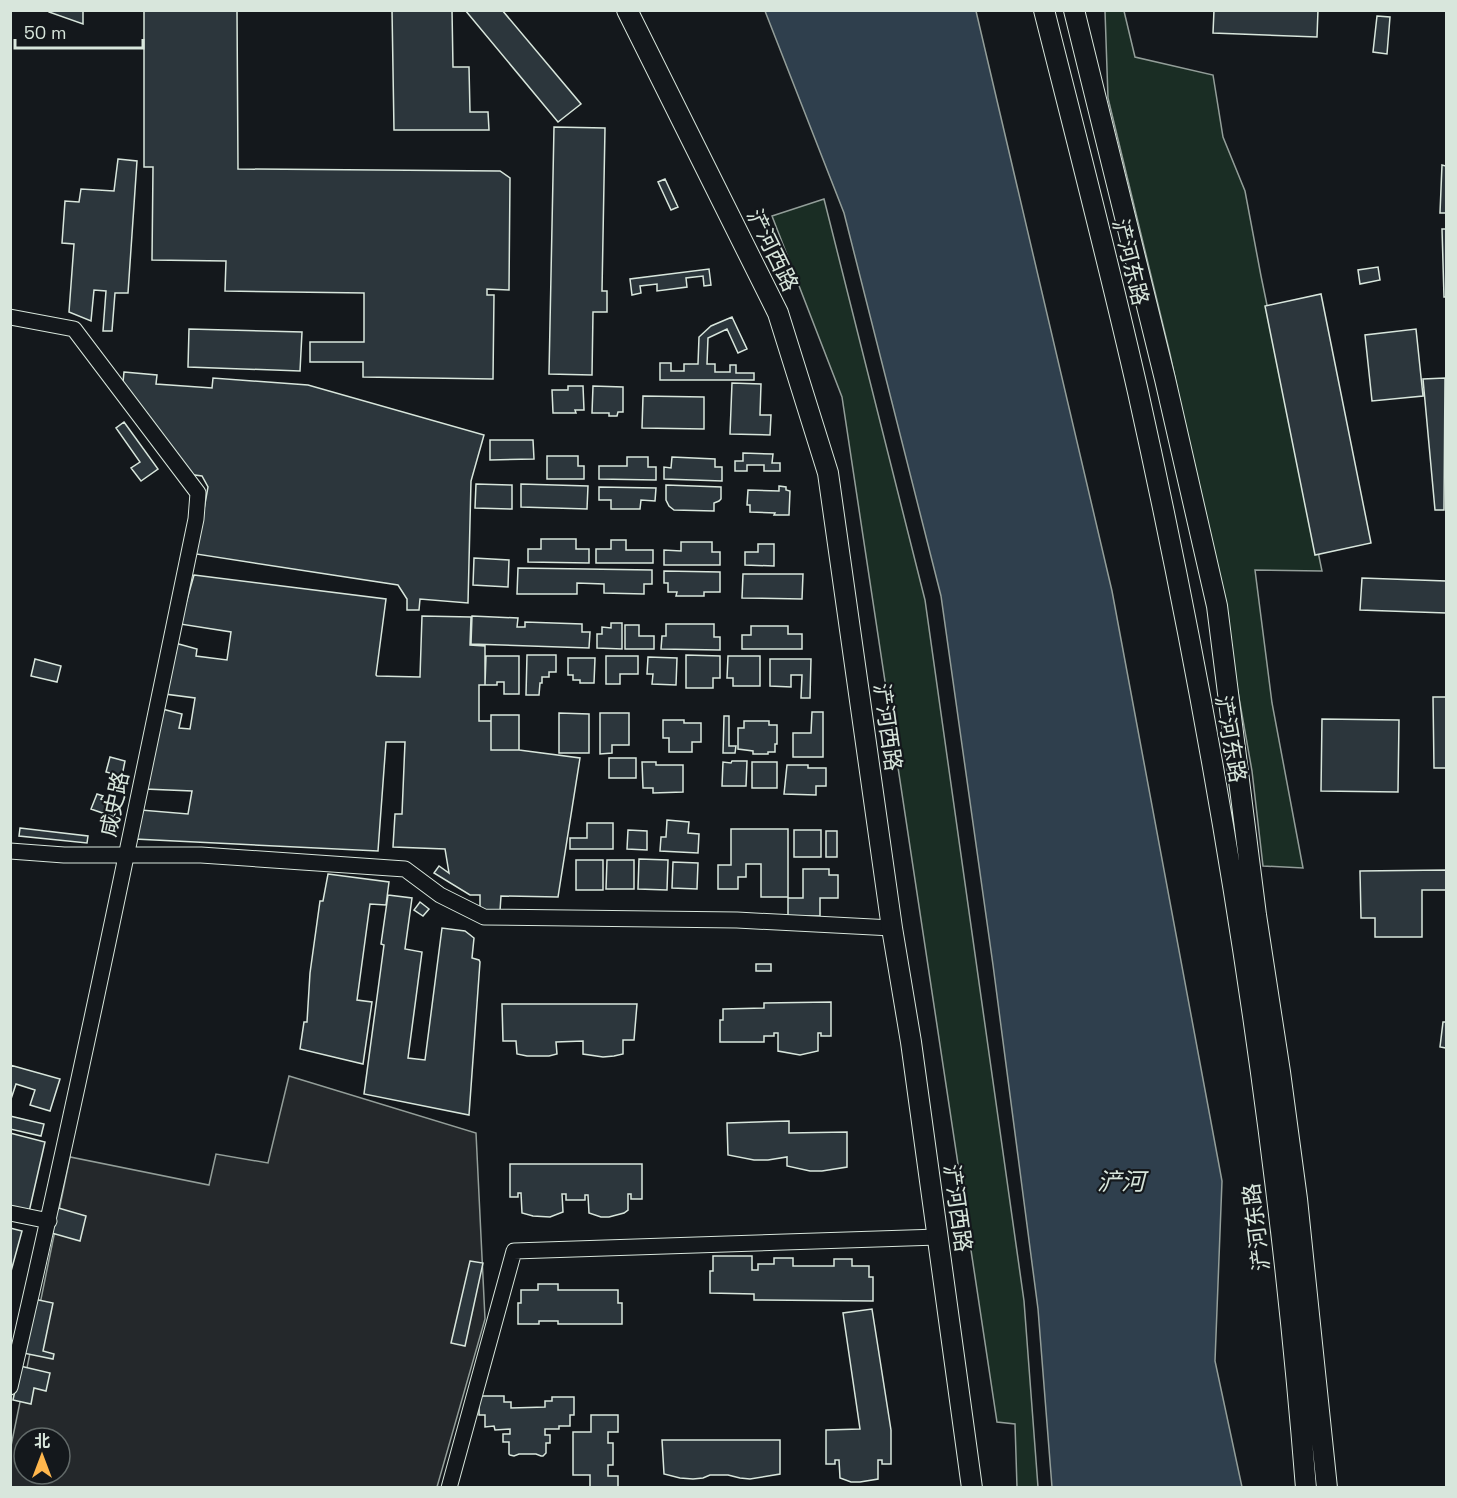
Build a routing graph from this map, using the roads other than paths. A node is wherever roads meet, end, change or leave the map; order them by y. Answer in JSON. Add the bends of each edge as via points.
{"nodes":[{"id":1,"x":627,"y":10,"type":"edge"},
{"id":2,"x":1044,"y":10,"type":"edge"},
{"id":3,"x":1074,"y":10,"type":"edge"},
{"id":4,"x":10,"y":317,"type":"edge"},
{"id":5,"x":10,"y":851,"type":"edge"},
{"id":6,"x":126,"y":856,"type":"junction"},
{"id":7,"x":892,"y":928,"type":"junction"},
{"id":8,"x":10,"y":1213,"type":"edge"},
{"id":9,"x":49,"y":1221,"type":"junction"},
{"id":10,"x":938,"y":1237,"type":"junction"},
{"id":11,"x":10,"y":1387,"type":"edge"},
{"id":12,"x":449,"y":1488,"type":"edge"},
{"id":13,"x":972,"y":1488,"type":"edge"},
{"id":14,"x":1306,"y":1488,"type":"edge"},
{"id":15,"x":1327,"y":1488,"type":"edge"}],
"edges":[{"from":1,"to":7,"type":"street","name":"浐河西路","via":[[778,313],[828,473]]},
{"from":2,"to":14,"type":"street","name":"浐河东路","via":[[1138,393],[1214,779],[1259,1058],[1292,1332]]},
{"from":3,"to":15,"type":"street","name":"浐河东路","via":[[1217,606],[1297,1199]]},
{"from":4,"to":6,"type":"street","name":"咸史路","via":[[74,329],[198,493],[196,519]]},
{"from":5,"to":6,"type":"street"},
{"from":6,"to":7,"type":"street","via":[[201,855],[405,869],[440,895],[484,917],[737,920]]},
{"from":6,"to":9,"type":"street","name":"咸史路"},
{"from":7,"to":10,"type":"street","name":"浐河西路"},
{"from":8,"to":9,"type":"street"},
{"from":9,"to":11,"type":"street","name":"咸史路"},
{"from":10,"to":12,"type":"street","via":[[514,1251]]},
{"from":10,"to":13,"type":"street","name":"浐河西路"}]}
